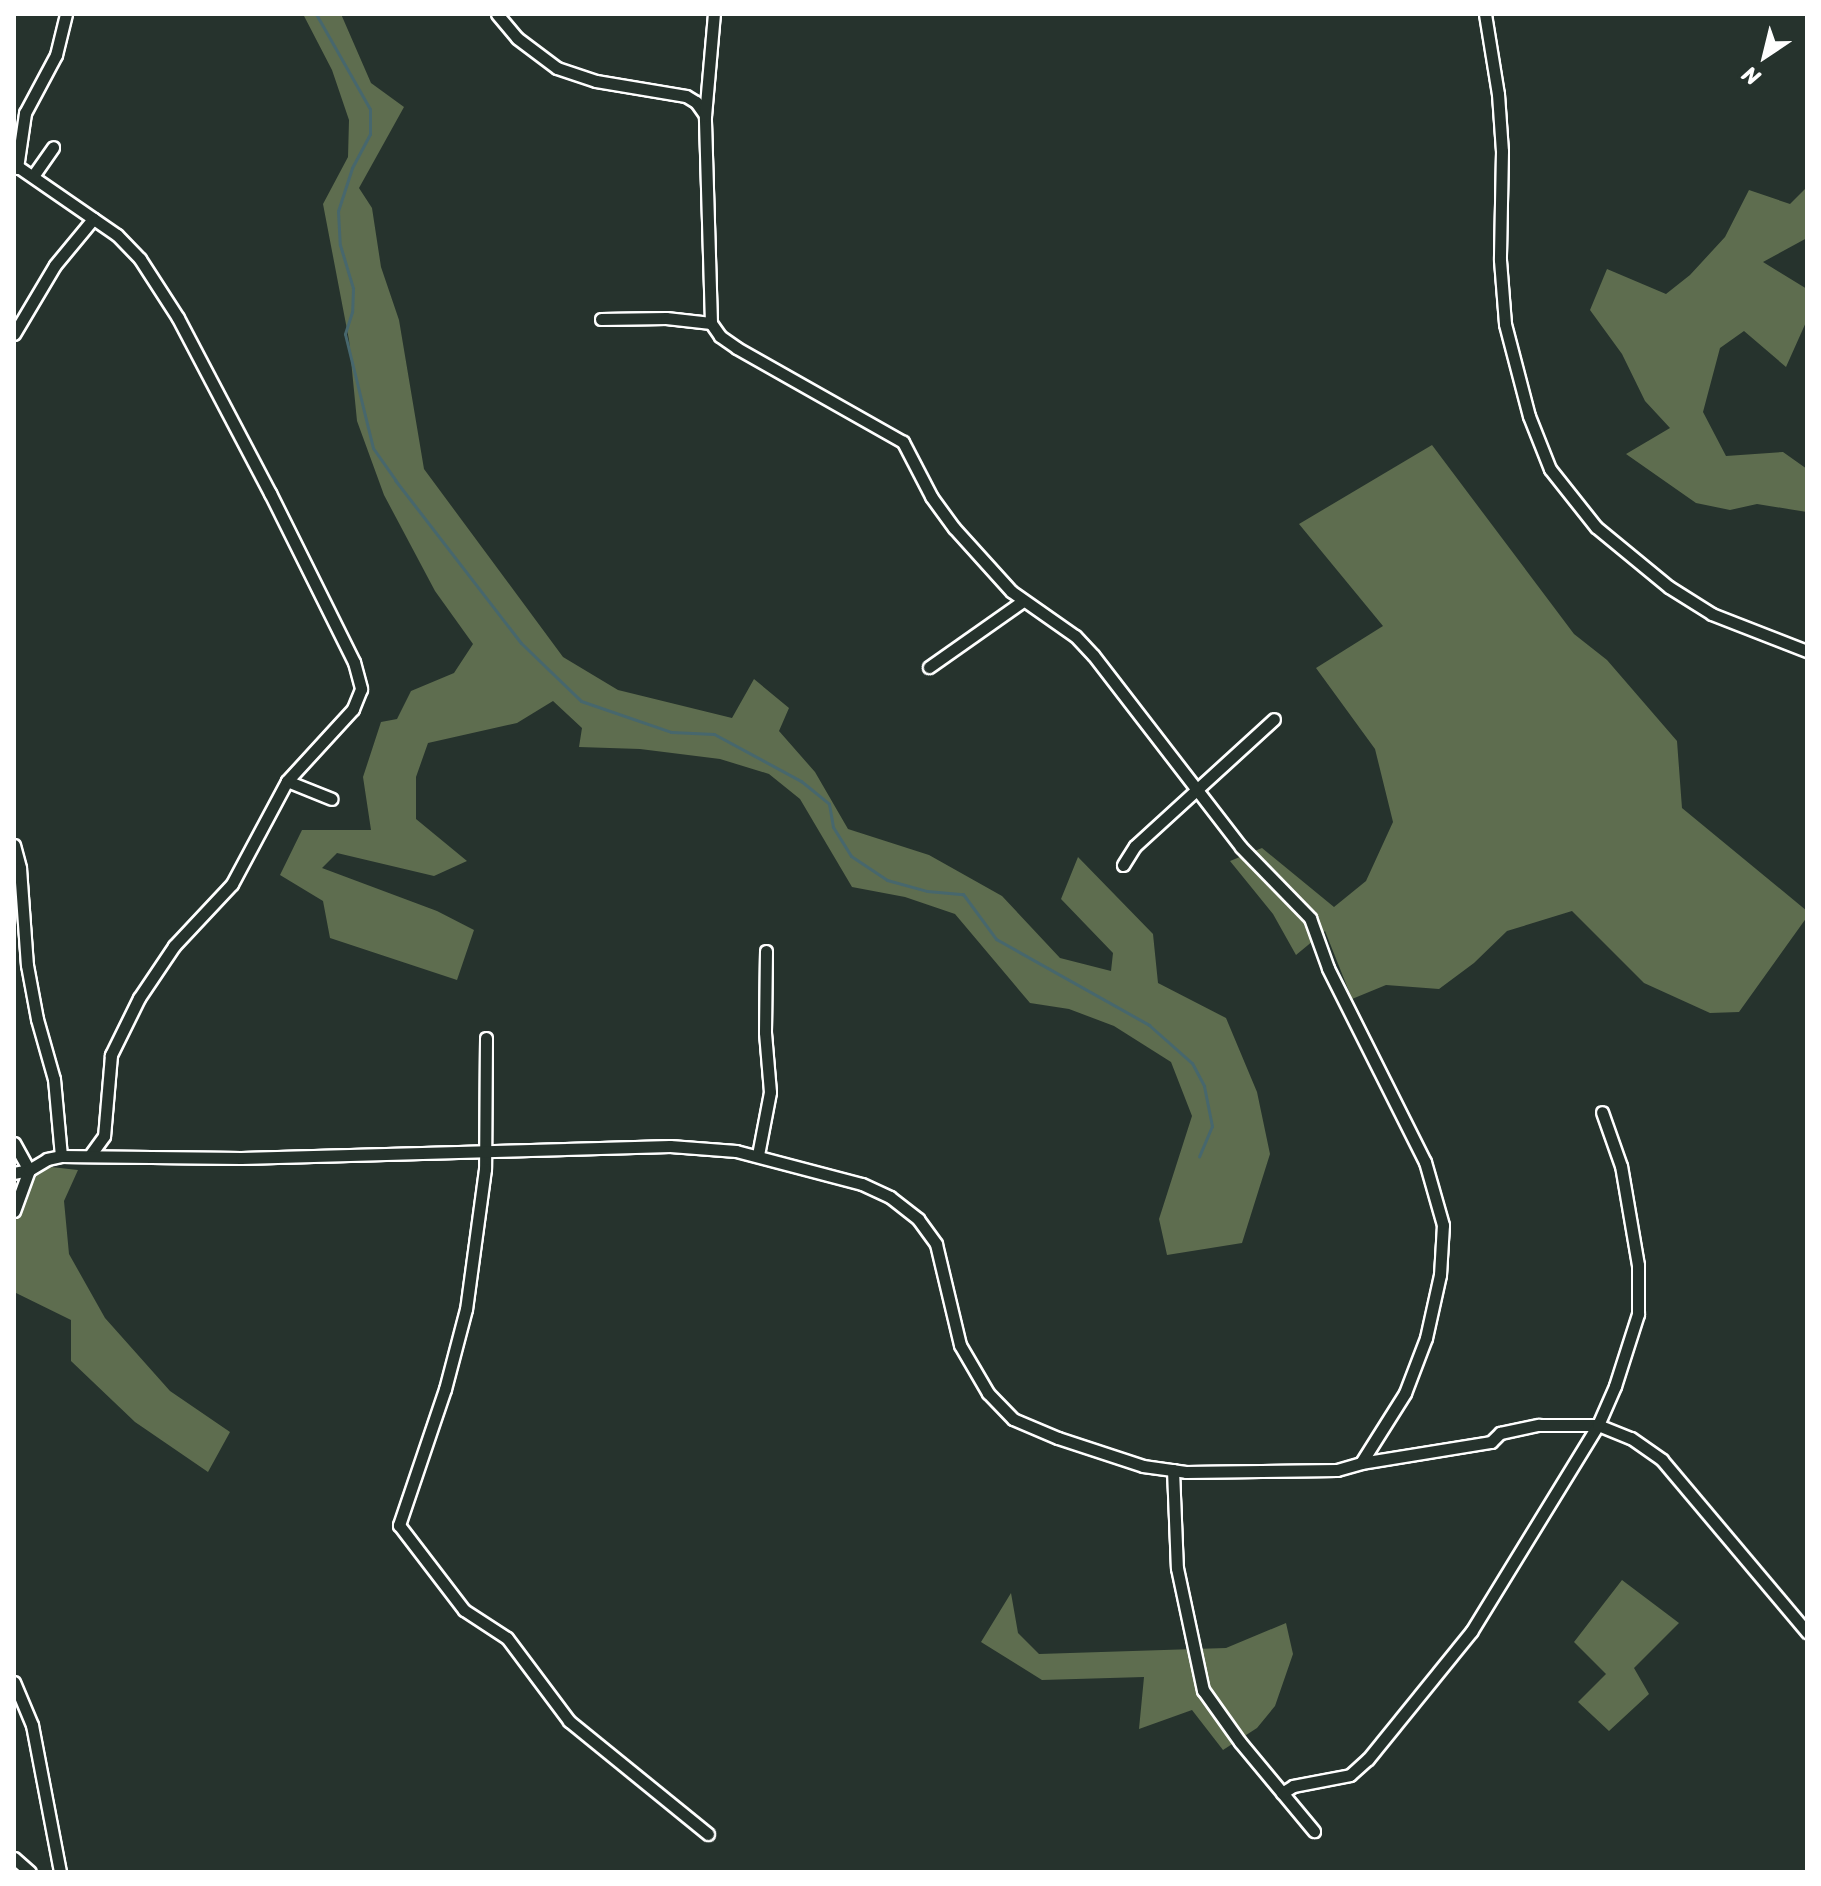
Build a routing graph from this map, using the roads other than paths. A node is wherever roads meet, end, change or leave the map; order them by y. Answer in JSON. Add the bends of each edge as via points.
{"nodes":[{"id":1,"x":66,"y":14,"type":"edge"},
{"id":2,"x":497,"y":14,"type":"edge"},
{"id":3,"x":714,"y":14,"type":"edge"},
{"id":4,"x":1485,"y":14,"type":"edge"},
{"id":5,"x":705,"y":116,"type":"junction"},
{"id":6,"x":53,"y":147,"type":"dead end"},
{"id":7,"x":16,"y":166,"type":"edge"},
{"id":8,"x":33,"y":176,"type":"junction"},
{"id":9,"x":93,"y":219,"type":"junction"},
{"id":10,"x":601,"y":319,"type":"dead end"},
{"id":11,"x":711,"y":323,"type":"junction"},
{"id":12,"x":14,"y":334,"type":"edge"},
{"id":13,"x":1023,"y":601,"type":"junction"},
{"id":14,"x":1807,"y":651,"type":"edge"},
{"id":15,"x":929,"y":667,"type":"dead end"},
{"id":16,"x":1274,"y":719,"type":"dead end"},
{"id":17,"x":287,"y":781,"type":"junction"},
{"id":18,"x":1198,"y":789,"type":"junction"},
{"id":19,"x":332,"y":799,"type":"dead end"},
{"id":20,"x":14,"y":845,"type":"edge"},
{"id":21,"x":1123,"y":865,"type":"dead end"},
{"id":22,"x":766,"y":951,"type":"dead end"},
{"id":23,"x":486,"y":1038,"type":"dead end"},
{"id":24,"x":1602,"y":1112,"type":"dead end"},
{"id":25,"x":14,"y":1143,"type":"edge"},
{"id":26,"x":486,"y":1153,"type":"junction"},
{"id":27,"x":90,"y":1155,"type":"junction"},
{"id":28,"x":758,"y":1155,"type":"junction"},
{"id":29,"x":61,"y":1156,"type":"junction"},
{"id":30,"x":29,"y":1170,"type":"junction"},
{"id":31,"x":14,"y":1173,"type":"edge"},
{"id":32,"x":14,"y":1211,"type":"edge"},
{"id":33,"x":1598,"y":1425,"type":"junction"},
{"id":34,"x":1361,"y":1463,"type":"junction"},
{"id":35,"x":1173,"y":1470,"type":"junction"},
{"id":36,"x":1807,"y":1632,"type":"edge"},
{"id":37,"x":14,"y":1682,"type":"edge"},
{"id":38,"x":1282,"y":1793,"type":"junction"},
{"id":39,"x":1314,"y":1831,"type":"dead end"},
{"id":40,"x":708,"y":1834,"type":"dead end"},
{"id":41,"x":14,"y":1858,"type":"edge"},
{"id":42,"x":30,"y":1872,"type":"edge"},
{"id":43,"x":60,"y":1872,"type":"edge"}],
"edges":[{"from":1,"to":7,"type":"street","via":[[56,55],[25,113]]},
{"from":2,"to":5,"type":"street","via":[[517,38],[557,68],[596,81],[686,96]]},
{"from":3,"to":5,"type":"street"},
{"from":4,"to":14,"type":"street","via":[[1502,151],[1505,324],[1529,416],[1550,469],[1596,527],[1669,587],[1712,614]]},
{"from":5,"to":11,"type":"street"},
{"from":6,"to":8,"type":"street"},
{"from":7,"to":8,"type":"street"},
{"from":8,"to":9,"type":"street"},
{"from":9,"to":12,"type":"street","via":[[55,265]]},
{"from":9,"to":17,"type":"street","via":[[129,246],[178,318],[354,662],[361,689],[353,709]]},
{"from":10,"to":11,"type":"street"},
{"from":11,"to":13,"type":"street","via":[[720,336],[783,376],[896,435],[943,514]]},
{"from":13,"to":15,"type":"street"},
{"from":13,"to":18,"type":"street","via":[[1081,642]]},
{"from":16,"to":18,"type":"street"},
{"from":17,"to":19,"type":"street"},
{"from":17,"to":27,"type":"street","via":[[232,884],[174,946],[128,1018],[107,1070],[104,1136]]},
{"from":18,"to":21,"type":"street","via":[[1135,846]]},
{"from":18,"to":34,"type":"street","via":[[1263,873],[1310,918],[1328,968],[1433,1183],[1444,1244],[1422,1356]]},
{"from":20,"to":29,"type":"street","via":[[27,965],[54,1079]]},
{"from":22,"to":28,"type":"street","via":[[769,1103]]},
{"from":23,"to":26,"type":"street"},
{"from":24,"to":33,"type":"street","via":[[1621,1166],[1638,1265],[1638,1314]]},
{"from":25,"to":30,"type":"street"},
{"from":26,"to":27,"type":"street","via":[[163,1159]]},
{"from":26,"to":28,"type":"street","via":[[670,1146]]},
{"from":26,"to":40,"type":"street","via":[[466,1309],[399,1525],[464,1610],[507,1638],[569,1721]]},
{"from":27,"to":29,"type":"street"},
{"from":28,"to":35,"type":"street","via":[[877,1190],[918,1219],[936,1244],[964,1352],[988,1393],[1013,1419],[1121,1460]]},
{"from":29,"to":30,"type":"street"},
{"from":30,"to":31,"type":"street"},
{"from":30,"to":32,"type":"street"},
{"from":33,"to":34,"type":"street","via":[[1539,1425],[1500,1433],[1491,1442]]},
{"from":33,"to":36,"type":"street","via":[[1631,1438],[1662,1460]]},
{"from":33,"to":38,"type":"street","via":[[1471,1632],[1368,1759],[1350,1775]]},
{"from":34,"to":35,"type":"street","via":[[1279,1474]]},
{"from":35,"to":38,"type":"street","via":[[1177,1568],[1203,1690]]},
{"from":37,"to":43,"type":"street","via":[[32,1725]]},
{"from":38,"to":39,"type":"street"},
{"from":41,"to":42,"type":"street"}]}
